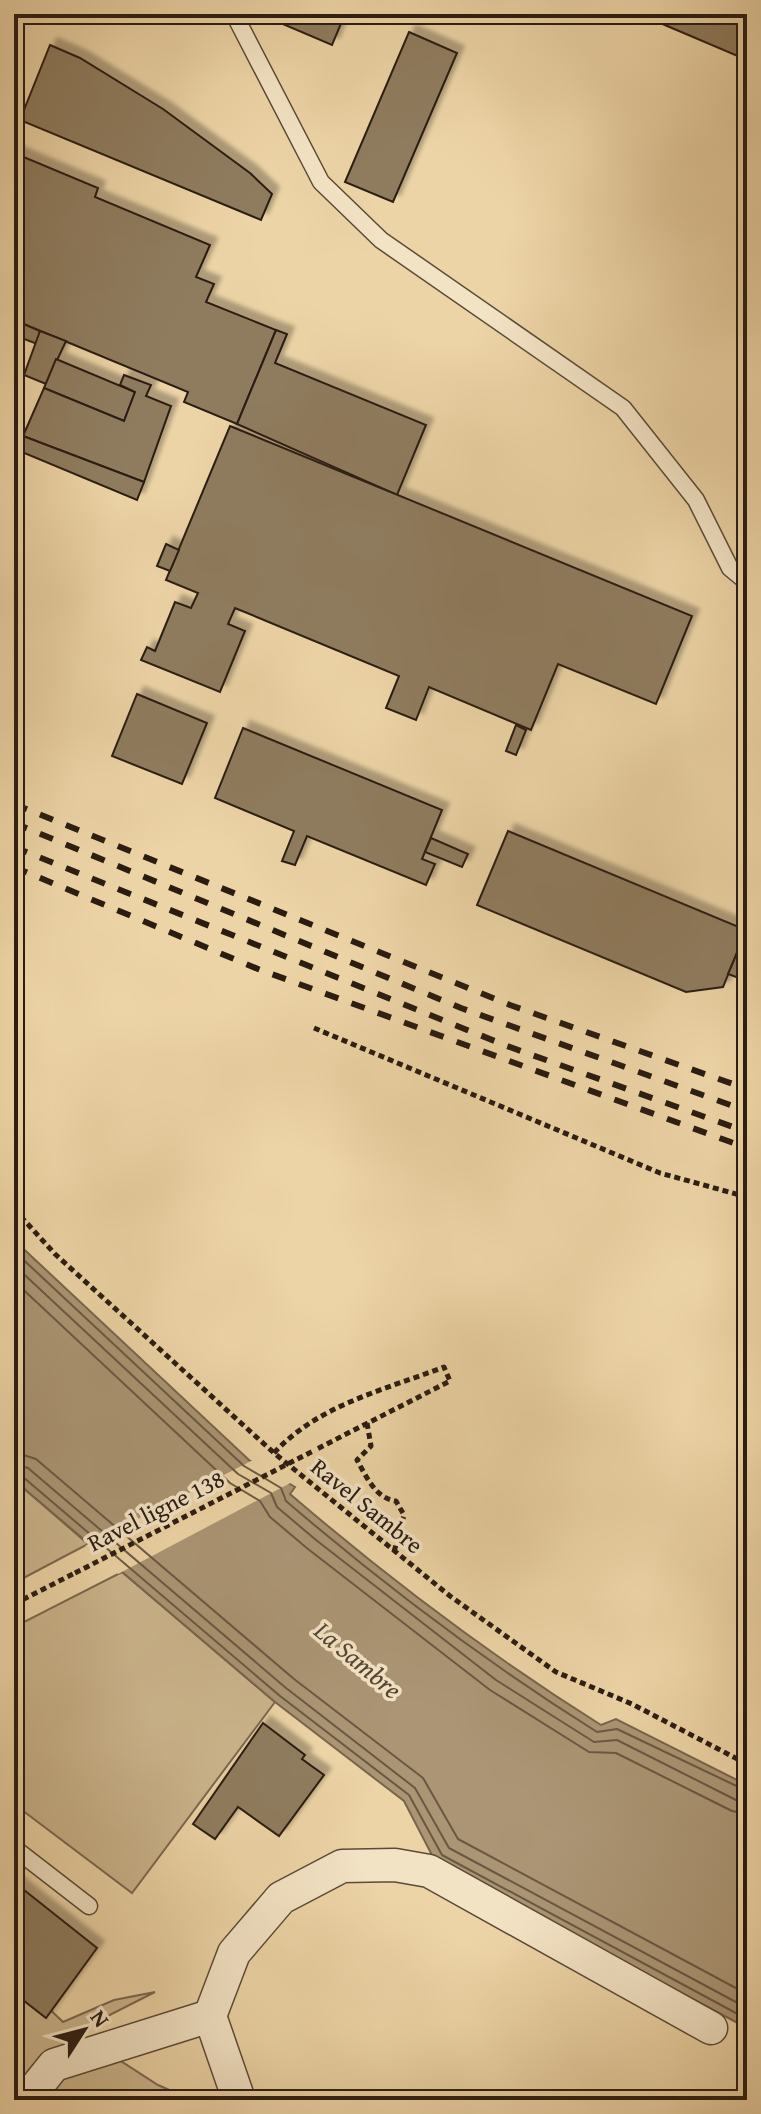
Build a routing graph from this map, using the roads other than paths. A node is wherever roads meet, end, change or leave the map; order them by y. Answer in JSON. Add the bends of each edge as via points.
{"nodes":[{"id":1,"x":234,"y":14,"type":"edge"},
{"id":2,"x":747,"y":582,"type":"edge"},
{"id":3,"x":14,"y":1848,"type":"edge"},
{"id":4,"x":89,"y":1906,"type":"dead end"},
{"id":5,"x":210,"y":2016,"type":"junction"},
{"id":6,"x":711,"y":2028,"type":"dead end"},
{"id":7,"x":26,"y":2100,"type":"edge"},
{"id":8,"x":239,"y":2100,"type":"edge"}],
"edges":[{"from":1,"to":2,"type":"lane","via":[[321,182],[381,240],[623,408],[696,500],[730,568]]},
{"from":3,"to":4,"type":"lane"},
{"from":5,"to":6,"type":"street","via":[[234,1953],[281,1898],[342,1866],[395,1865],[429,1871]]},
{"from":5,"to":7,"type":"street","via":[[54,2065]]},
{"from":5,"to":8,"type":"street"}]}
